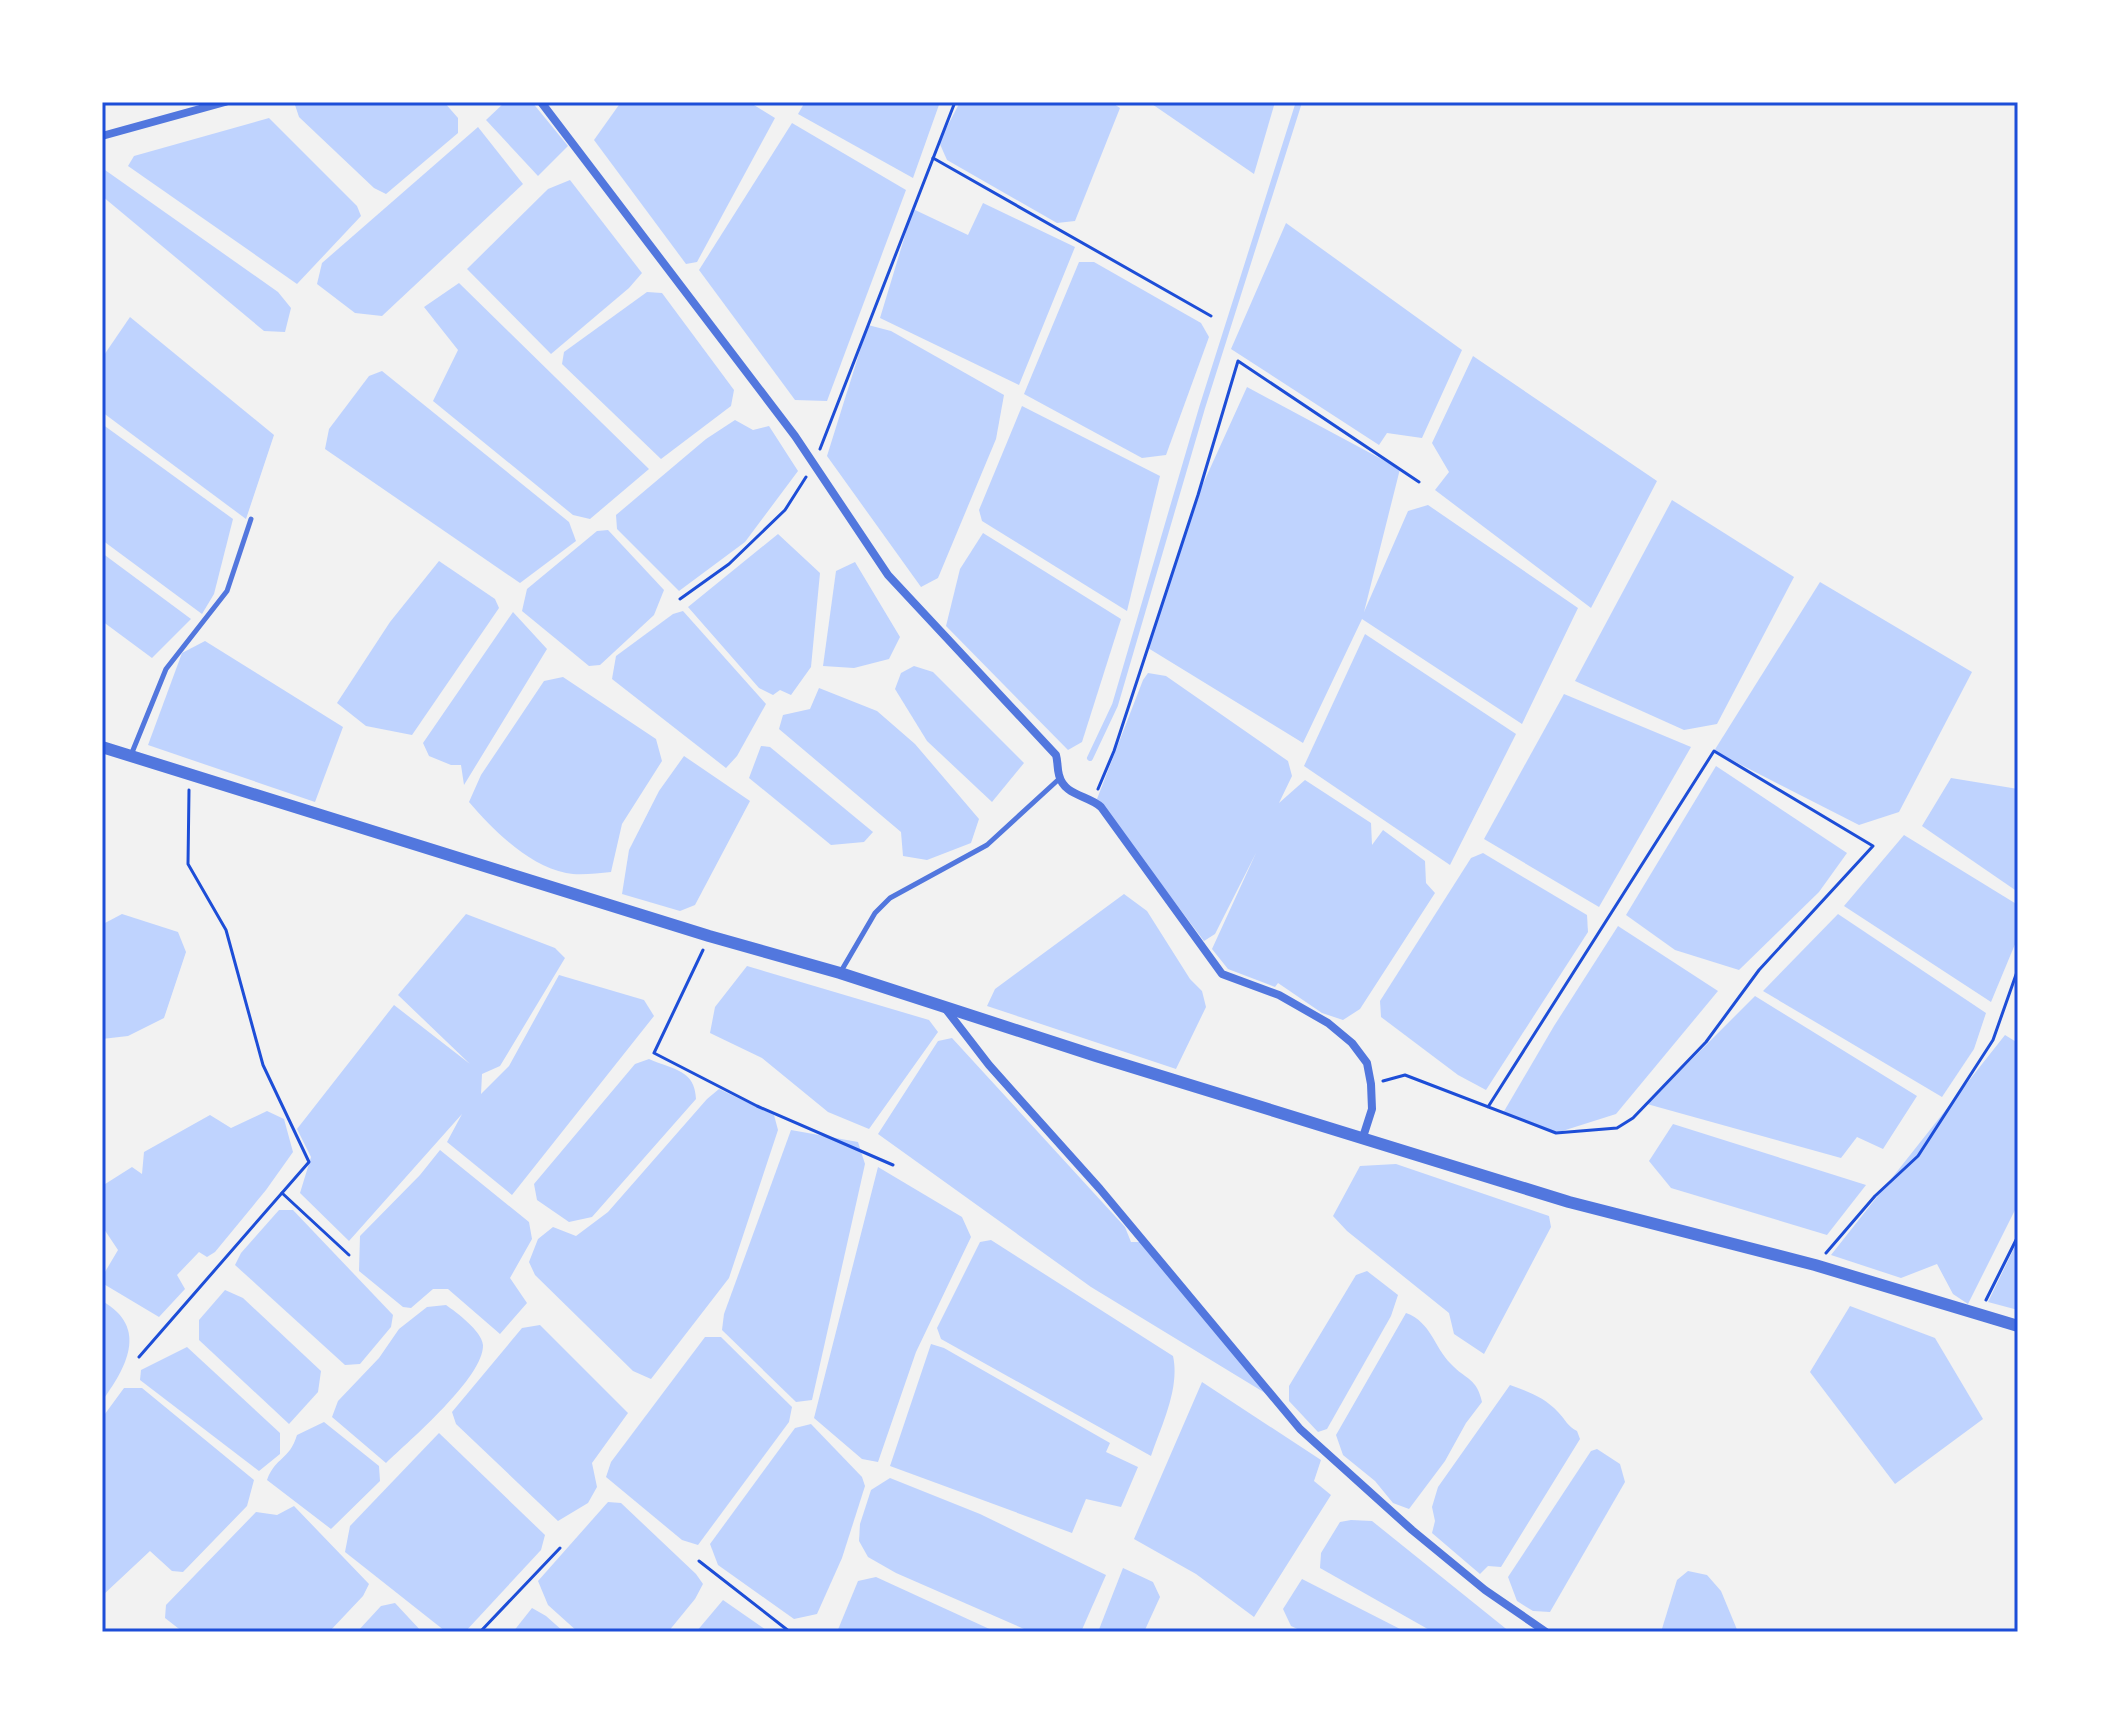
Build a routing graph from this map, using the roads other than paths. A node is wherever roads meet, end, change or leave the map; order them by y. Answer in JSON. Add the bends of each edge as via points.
{"nodes":[{"id":1,"x":225,"y":102,"type":"edge"},
{"id":2,"x":541,"y":102,"type":"edge"},
{"id":3,"x":102,"y":136,"type":"edge"},
{"id":4,"x":251,"y":519,"type":"dead end"},
{"id":5,"x":102,"y":747,"type":"edge"},
{"id":6,"x":131,"y":756,"type":"junction"},
{"id":7,"x":1059,"y":779,"type":"junction"},
{"id":8,"x":840,"y":973,"type":"junction"},
{"id":9,"x":945,"y":1007,"type":"junction"},
{"id":10,"x":1363,"y":1137,"type":"junction"},
{"id":11,"x":2018,"y":1326,"type":"edge"},
{"id":12,"x":1546,"y":1632,"type":"edge"}],
"edges":[{"from":1,"to":3,"type":"street"},
{"from":2,"to":7,"type":"street","via":[[795,436],[888,575],[1056,755]]},
{"from":4,"to":6,"type":"lane","via":[[227,591],[166,669]]},
{"from":5,"to":6,"type":"street"},
{"from":6,"to":8,"type":"street"},
{"from":7,"to":8,"type":"lane","via":[[987,845],[890,898],[875,913]]},
{"from":7,"to":10,"type":"street","via":[[1101,807],[1222,974],[1279,995],[1352,1043],[1367,1063],[1371,1084],[1372,1109]]},
{"from":8,"to":9,"type":"street"},
{"from":9,"to":10,"type":"street"},
{"from":9,"to":12,"type":"street","via":[[1300,1429],[1448,1560]]},
{"from":10,"to":11,"type":"street","via":[[1569,1202],[1815,1265]]}]}
